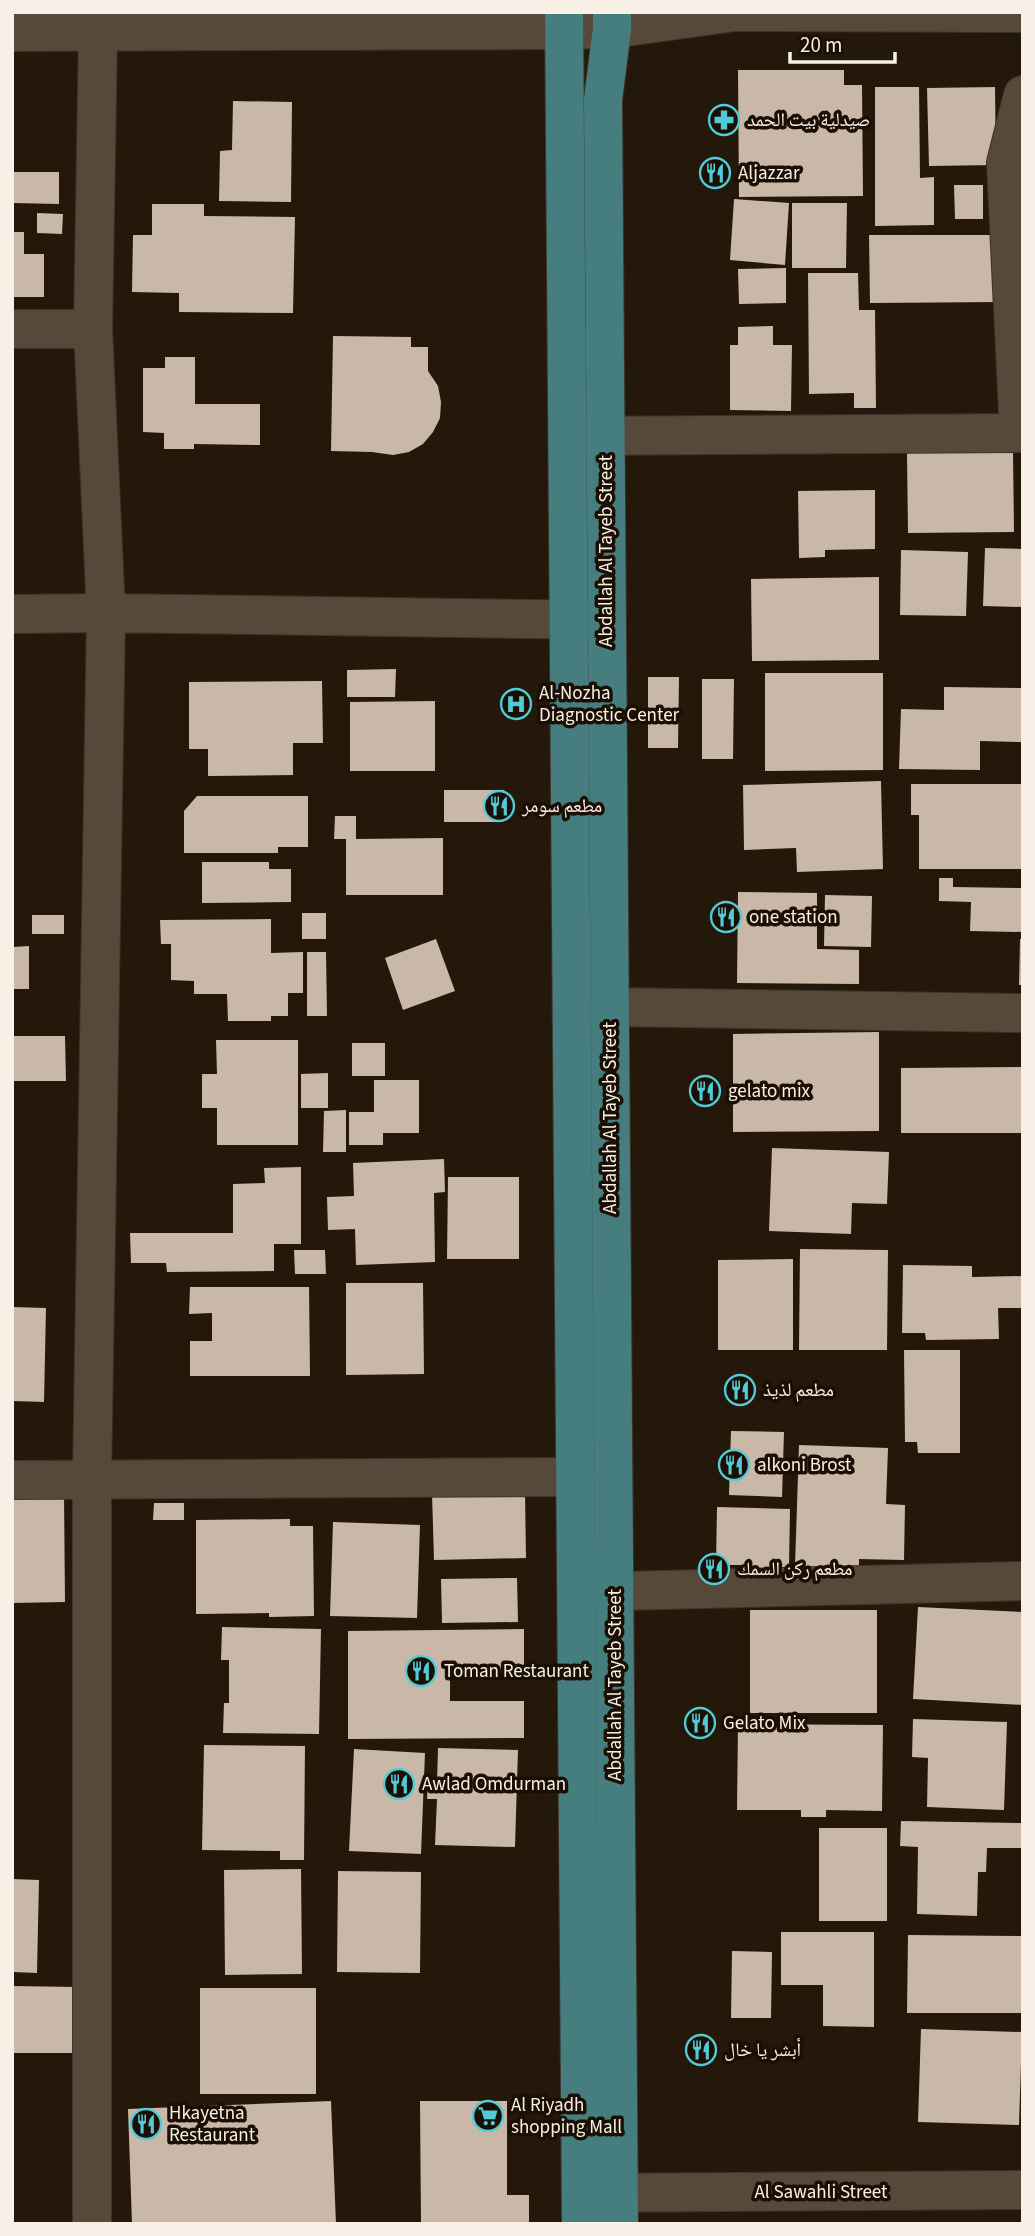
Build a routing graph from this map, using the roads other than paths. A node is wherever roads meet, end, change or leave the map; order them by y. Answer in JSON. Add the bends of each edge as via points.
{"nodes":[{"id":1,"x":1023,"y":13,"type":"edge"},
{"id":2,"x":565,"y":21,"type":"edge"},
{"id":3,"x":612,"y":21,"type":"edge"},
{"id":4,"x":12,"y":32,"type":"edge"},
{"id":5,"x":98,"y":32,"type":"junction"},
{"id":6,"x":1023,"y":95,"type":"edge"},
{"id":7,"x":93,"y":329,"type":"junction"},
{"id":8,"x":12,"y":330,"type":"edge"},
{"id":9,"x":1021,"y":433,"type":"edge"},
{"id":10,"x":587,"y":435,"type":"junction"},
{"id":11,"x":106,"y":613,"type":"junction"},
{"id":12,"x":12,"y":614,"type":"edge"},
{"id":13,"x":588,"y":621,"type":"junction"},
{"id":14,"x":610,"y":1007,"type":"junction"},
{"id":15,"x":1023,"y":1013,"type":"edge"},
{"id":16,"x":576,"y":1477,"type":"junction"},
{"id":17,"x":92,"y":1479,"type":"junction"},
{"id":18,"x":12,"y":1480,"type":"edge"},
{"id":19,"x":1023,"y":1581,"type":"edge"},
{"id":20,"x":596,"y":1591,"type":"junction"},
{"id":21,"x":1023,"y":2190,"type":"edge"},
{"id":22,"x":582,"y":2208,"type":"edge"},
{"id":23,"x":619,"y":2208,"type":"edge"},
{"id":24,"x":92,"y":2224,"type":"edge"}],
"edges":[{"from":1,"to":3,"type":"street","via":[[734,12]]},
{"from":2,"to":3,"type":"street"},
{"from":2,"to":5,"type":"street"},
{"from":2,"to":10,"type":"main road","name":"Abdallah Al Tayeb Street"},
{"from":3,"to":10,"type":"main road","name":"Abdallah Al Tayeb Street","via":[[603,100]]},
{"from":4,"to":5,"type":"street"},
{"from":5,"to":7,"type":"street"},
{"from":6,"to":9,"type":"street","via":[[1006,163]]},
{"from":7,"to":8,"type":"street"},
{"from":7,"to":11,"type":"street"},
{"from":9,"to":10,"type":"street"},
{"from":10,"to":13,"type":"main road","name":"Abdallah Al Tayeb Street"},
{"from":11,"to":12,"type":"street"},
{"from":11,"to":13,"type":"street"},
{"from":11,"to":17,"type":"street"},
{"from":13,"to":14,"type":"main road","name":"Abdallah Al Tayeb Street"},
{"from":13,"to":16,"type":"main road","name":"Abdallah Al Tayeb Street"},
{"from":14,"to":15,"type":"street"},
{"from":14,"to":20,"type":"main road","name":"Abdallah Al Tayeb Street"},
{"from":16,"to":17,"type":"street"},
{"from":16,"to":20,"type":"main road","name":"Abdallah Al Tayeb Street"},
{"from":17,"to":18,"type":"street"},
{"from":17,"to":24,"type":"street"},
{"from":19,"to":20,"type":"street"},
{"from":20,"to":22,"type":"main road","name":"Abdallah Al Tayeb Street"},
{"from":20,"to":23,"type":"main road","name":"Abdallah Al Tayeb Street"},
{"from":21,"to":23,"type":"street","name":"Al Sawahli Street"},
{"from":22,"to":23,"type":"street","name":"Al Sawahli Street"}]}
